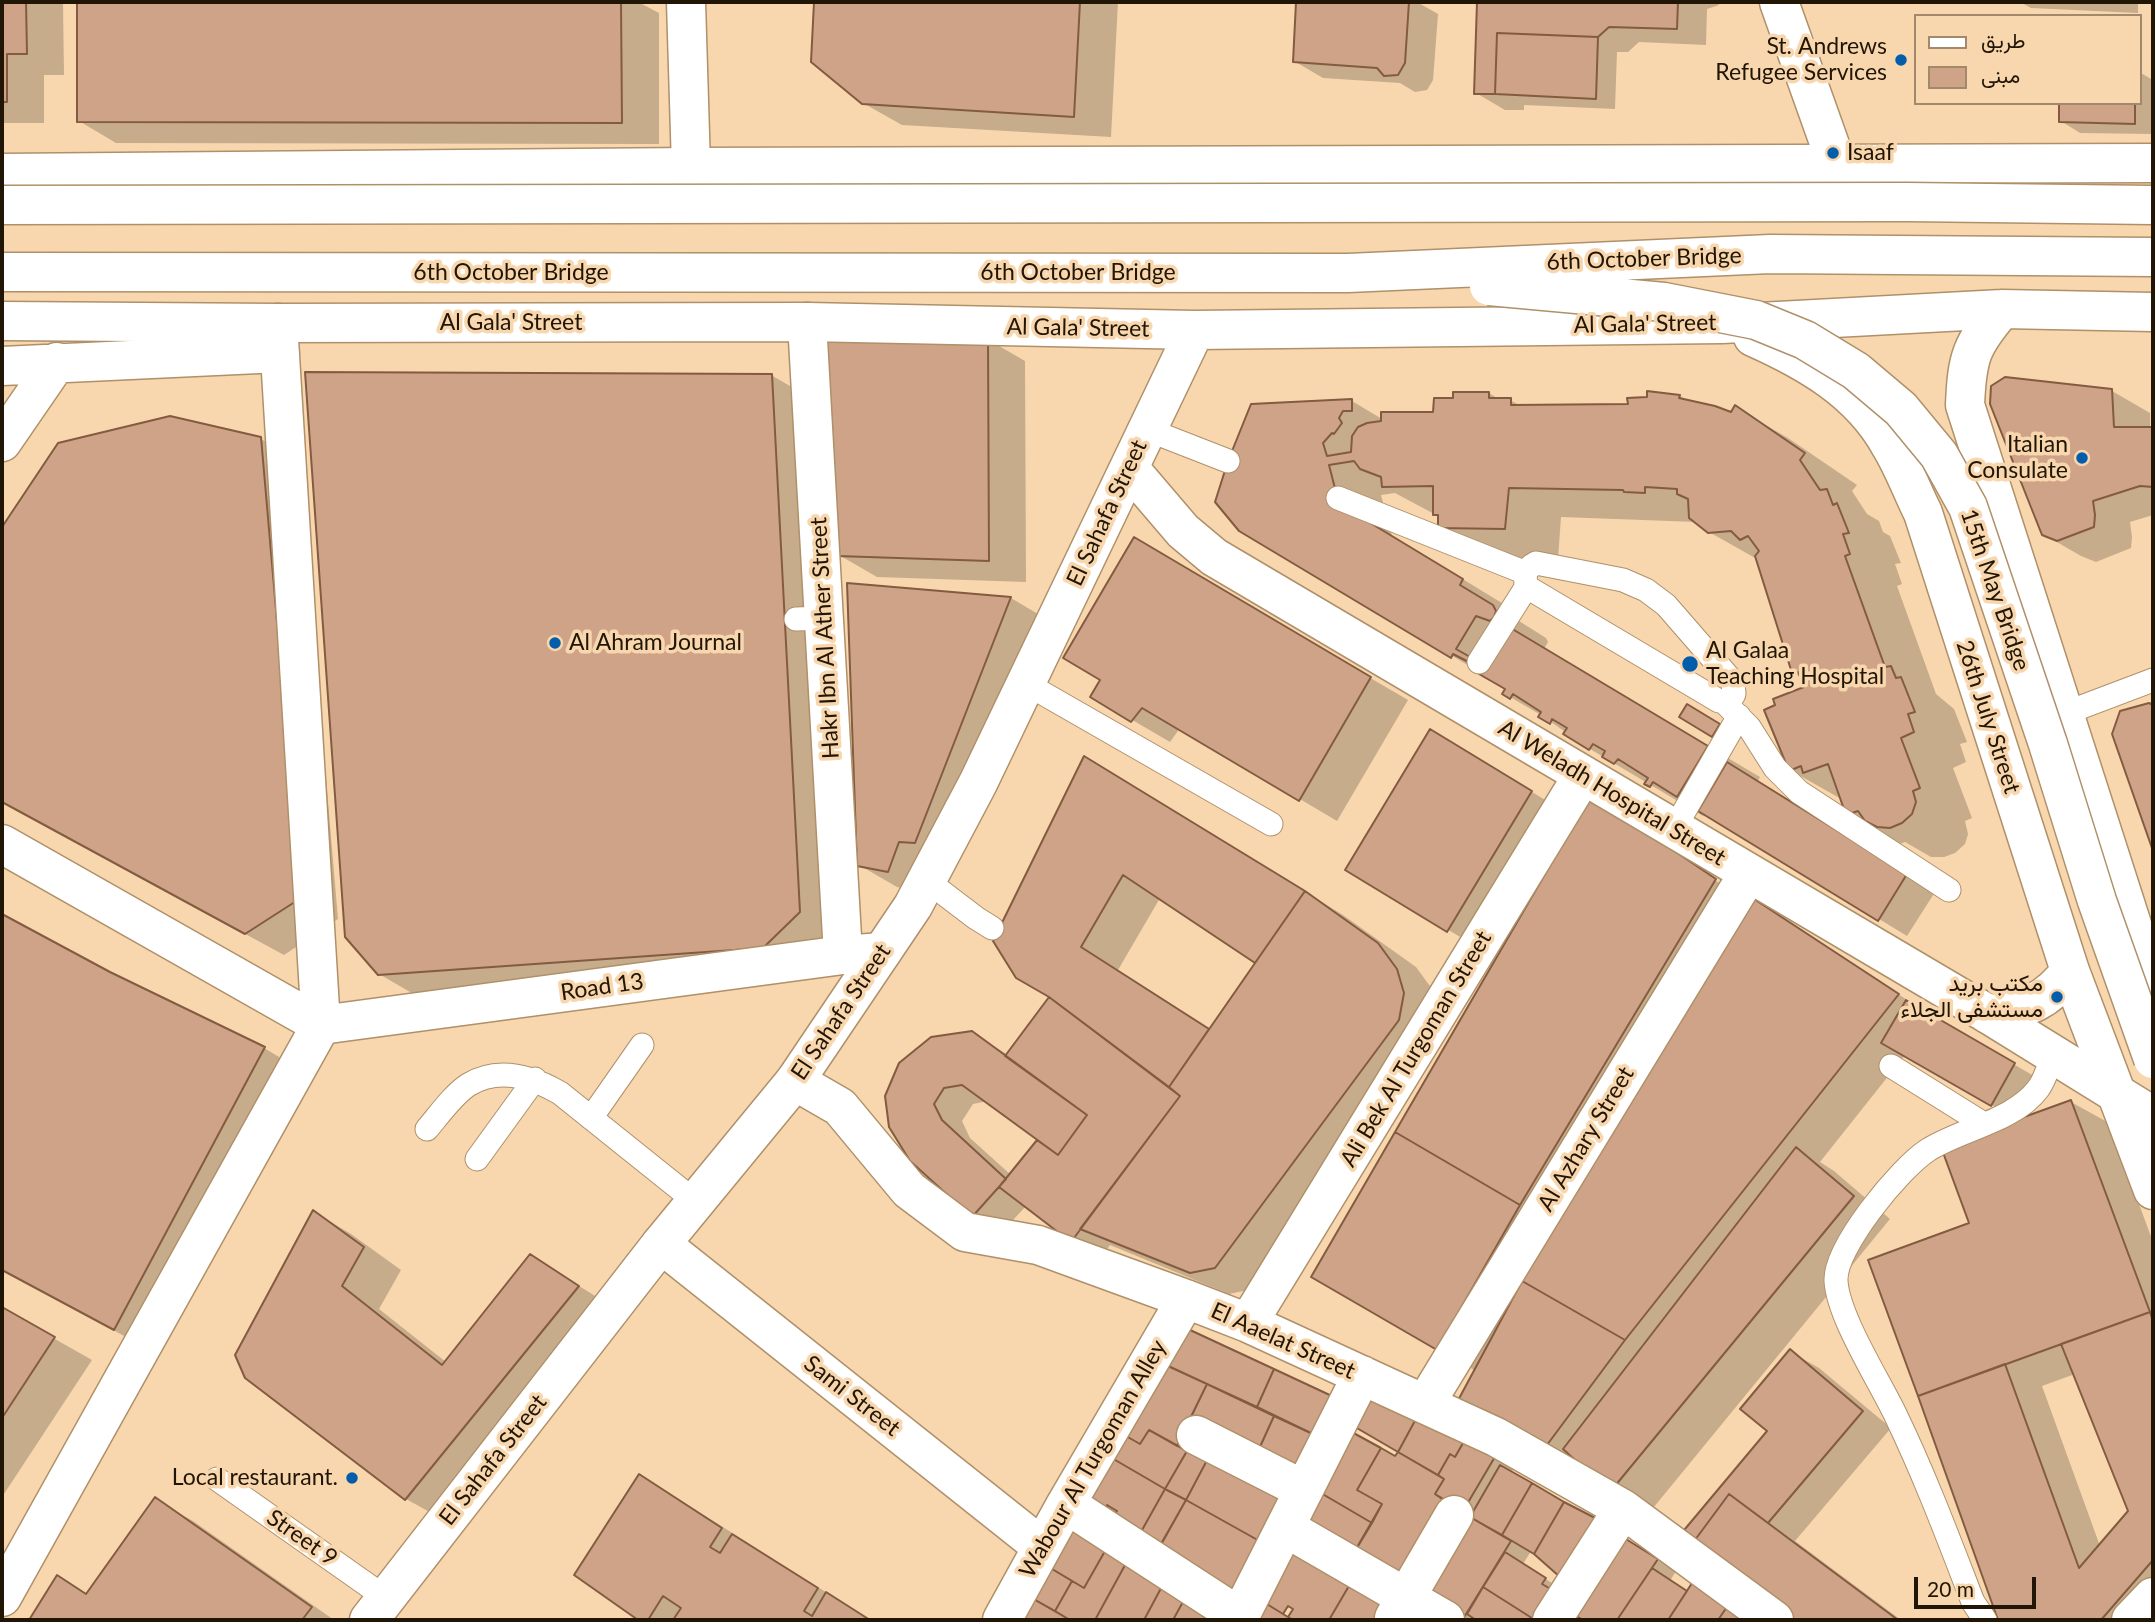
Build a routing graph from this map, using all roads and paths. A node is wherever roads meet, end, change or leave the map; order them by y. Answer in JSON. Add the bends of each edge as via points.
{"nodes":[{"id":1,"x":686,"y":2,"type":"edge"},
{"id":2,"x":1779,"y":2,"type":"edge"},
{"id":3,"x":1836,"y":162,"type":"junction"},
{"id":4,"x":2153,"y":163,"type":"edge"},
{"id":5,"x":691,"y":167,"type":"junction"},
{"id":6,"x":2,"y":173,"type":"edge"},
{"id":7,"x":2,"y":205,"type":"edge"},
{"id":8,"x":2153,"y":205,"type":"edge"},
{"id":9,"x":2153,"y":257,"type":"edge"},
{"id":10,"x":2,"y":272,"type":"edge"},
{"id":11,"x":1348,"y":273,"type":"junction"},
{"id":12,"x":2002,"y":309,"type":"junction"},
{"id":13,"x":2153,"y":312,"type":"edge"},
{"id":14,"x":2,"y":321,"type":"edge"},
{"id":15,"x":807,"y":323,"type":"junction"},
{"id":16,"x":1722,"y":324,"type":"junction"},
{"id":17,"x":1195,"y":330,"type":"junction"},
{"id":18,"x":279,"y":338,"type":"junction"},
{"id":19,"x":57,"y":362,"type":"junction"},
{"id":20,"x":2,"y":366,"type":"edge"},
{"id":21,"x":1146,"y":429,"type":"junction"},
{"id":22,"x":2,"y":442,"type":"edge"},
{"id":23,"x":1228,"y":461,"type":"dead end"},
{"id":24,"x":1130,"y":469,"type":"junction"},
{"id":25,"x":1338,"y":498,"type":"dead end"},
{"id":26,"x":1526,"y":579,"type":"junction"},
{"id":27,"x":2153,"y":680,"type":"edge"},
{"id":28,"x":1025,"y":683,"type":"junction"},
{"id":29,"x":1456,"y":700,"type":"junction"},
{"id":30,"x":1731,"y":709,"type":"junction"},
{"id":31,"x":2063,"y":714,"type":"junction"},
{"id":32,"x":1583,"y":775,"type":"junction"},
{"id":33,"x":1270,"y":824,"type":"dead end"},
{"id":34,"x":1674,"y":829,"type":"junction"},
{"id":35,"x":2,"y":844,"type":"edge"},
{"id":36,"x":1748,"y":874,"type":"junction"},
{"id":37,"x":926,"y":880,"type":"junction"},
{"id":38,"x":1949,"y":890,"type":"dead end"},
{"id":39,"x":992,"y":928,"type":"dead end"},
{"id":40,"x":883,"y":952,"type":"junction"},
{"id":41,"x":843,"y":954,"type":"junction"},
{"id":42,"x":2070,"y":971,"type":"junction"},
{"id":43,"x":2153,"y":990,"type":"edge"},
{"id":44,"x":1988,"y":1014,"type":"junction"},
{"id":45,"x":321,"y":1025,"type":"junction"},
{"id":46,"x":2095,"y":1038,"type":"junction"},
{"id":47,"x":2153,"y":1042,"type":"edge"},
{"id":48,"x":642,"y":1045,"type":"dead end"},
{"id":49,"x":2053,"y":1055,"type":"junction"},
{"id":50,"x":2153,"y":1059,"type":"edge"},
{"id":51,"x":1891,"y":1066,"type":"dead end"},
{"id":52,"x":535,"y":1079,"type":"junction"},
{"id":53,"x":795,"y":1081,"type":"junction"},
{"id":54,"x":2115,"y":1091,"type":"junction"},
{"id":55,"x":2153,"y":1116,"type":"edge"},
{"id":56,"x":591,"y":1118,"type":"junction"},
{"id":57,"x":1984,"y":1124,"type":"junction"},
{"id":58,"x":427,"y":1129,"type":"dead end"},
{"id":59,"x":477,"y":1159,"type":"dead end"},
{"id":60,"x":2153,"y":1190,"type":"edge"},
{"id":61,"x":696,"y":1202,"type":"junction"},
{"id":62,"x":661,"y":1244,"type":"junction"},
{"id":63,"x":1186,"y":1299,"type":"junction"},
{"id":64,"x":1248,"y":1323,"type":"junction"},
{"id":65,"x":1362,"y":1375,"type":"junction"},
{"id":66,"x":1425,"y":1404,"type":"junction"},
{"id":67,"x":1196,"y":1435,"type":"dead end"},
{"id":68,"x":217,"y":1479,"type":"dead end"},
{"id":69,"x":1304,"y":1490,"type":"junction"},
{"id":70,"x":1066,"y":1504,"type":"junction"},
{"id":71,"x":1623,"y":1509,"type":"junction"},
{"id":72,"x":1454,"y":1516,"type":"dead end"},
{"id":73,"x":1286,"y":1528,"type":"junction"},
{"id":74,"x":1042,"y":1547,"type":"junction"},
{"id":75,"x":2,"y":1597,"type":"edge"},
{"id":76,"x":2153,"y":1597,"type":"edge"},
{"id":77,"x":378,"y":1609,"type":"edge"},
{"id":78,"x":1399,"y":1609,"type":"edge"},
{"id":79,"x":1239,"y":1619,"type":"edge"},
{"id":80,"x":1002,"y":1620,"type":"edge"},
{"id":81,"x":1445,"y":1620,"type":"edge"},
{"id":82,"x":1552,"y":1620,"type":"edge"},
{"id":83,"x":1774,"y":1620,"type":"edge"},
{"id":84,"x":1985,"y":1620,"type":"edge"},
{"id":85,"x":2131,"y":1620,"type":"edge"}],
"edges":[{"from":1,"to":5,"type":"main road"},
{"from":2,"to":3,"type":"main road"},
{"from":3,"to":4,"type":"main road"},
{"from":3,"to":5,"type":"main road"},
{"from":5,"to":6,"type":"main road"},
{"from":7,"to":8,"type":"main road","bridge":true},
{"from":9,"to":11,"type":"main road","name":"6th October Bridge","bridge":true,"via":[[1770,254]]},
{"from":10,"to":11,"type":"main road","name":"6th October Bridge","bridge":true},
{"from":11,"to":50,"type":"main road","name":"15th May Bridge","bridge":true,"via":[[1664,302],[1756,320],[1805,341],[1856,371],[1901,410],[1939,456],[1968,508]]},
{"from":12,"to":13,"type":"main road","name":"Al Gala' Street"},
{"from":12,"to":16,"type":"main road","name":"Al Gala' Street"},
{"from":12,"to":31,"type":"main road","via":[[1979,336],[1966,369],[1965,405]]},
{"from":14,"to":18,"type":"main road","name":"Al Gala' Street"},
{"from":15,"to":17,"type":"main road","name":"Al Gala' Street"},
{"from":15,"to":18,"type":"main road","name":"Al Gala' Street"},
{"from":15,"to":41,"type":"main road","name":"Hakr Ibn Al Ather Street","via":[[810,618]]},
{"from":16,"to":17,"type":"main road","name":"Al Gala' Street"},
{"from":16,"to":42,"type":"main road","name":"26th July Street","via":[[1795,356],[1851,394],[1890,443],[1923,513]]},
{"from":17,"to":21,"type":"main road","name":"El Sahafa Street"},
{"from":18,"to":19,"type":"main road"},
{"from":18,"to":45,"type":"main road"},
{"from":19,"to":20,"type":"main road"},
{"from":19,"to":22,"type":"main road"},
{"from":21,"to":23,"type":"lane"},
{"from":21,"to":24,"type":"main road","name":"El Sahafa Street"},
{"from":24,"to":28,"type":"main road","name":"El Sahafa Street"},
{"from":24,"to":29,"type":"main road","name":"Al Weladh Hospital Street","via":[[1183,531],[1214,557]]},
{"from":25,"to":26,"type":"lane"},
{"from":26,"to":29,"type":"lane"},
{"from":26,"to":30,"type":"lane"},
{"from":26,"to":30,"type":"lane","via":[[1529,566],[1542,563],[1623,580],[1646,590],[1666,606],[1733,682]]},
{"from":27,"to":31,"type":"lane"},
{"from":28,"to":33,"type":"lane"},
{"from":28,"to":37,"type":"main road","name":"El Sahafa Street"},
{"from":29,"to":32,"type":"main road","name":"Al Weladh Hospital Street"},
{"from":30,"to":34,"type":"lane"},
{"from":30,"to":38,"type":"lane","via":[[1799,792]]},
{"from":31,"to":43,"type":"main road"},
{"from":32,"to":34,"type":"main road","name":"Al Weladh Hospital Street"},
{"from":32,"to":64,"type":"main road","name":"Ali Bek Al Turgoman Street"},
{"from":34,"to":36,"type":"main road","name":"Al Weladh Hospital Street"},
{"from":35,"to":45,"type":"main road"},
{"from":36,"to":44,"type":"main road","name":"Al Weladh Hospital Street"},
{"from":36,"to":66,"type":"main road","name":"Al Azhary Street"},
{"from":37,"to":39,"type":"lane"},
{"from":37,"to":40,"type":"main road","name":"El Sahafa Street"},
{"from":40,"to":41,"type":"main road","name":"Road 13"},
{"from":40,"to":53,"type":"main road","name":"El Sahafa Street"},
{"from":41,"to":45,"type":"main road","name":"Road 13"},
{"from":42,"to":44,"type":"main road","via":[[2053,991],[2027,1008]]},
{"from":42,"to":46,"type":"main road","name":"26th July Street"},
{"from":44,"to":49,"type":"main road","name":"Al Weladh Hospital Street"},
{"from":45,"to":75,"type":"main road"},
{"from":46,"to":47,"type":"main road","via":[[2127,1053]]},
{"from":46,"to":54,"type":"main road","name":"26th July Street"},
{"from":48,"to":56,"type":"lane"},
{"from":49,"to":54,"type":"main road","name":"Al Weladh Hospital Street"},
{"from":49,"to":57,"type":"lane","via":[[2039,1088],[2023,1103]]},
{"from":51,"to":57,"type":"lane"},
{"from":52,"to":56,"type":"lane"},
{"from":52,"to":58,"type":"lane","via":[[494,1074],[467,1086]]},
{"from":52,"to":59,"type":"lane"},
{"from":53,"to":61,"type":"main road","name":"El Sahafa Street"},
{"from":53,"to":63,"type":"main road","name":"El Aaelat Street","via":[[840,1107],[909,1190],[965,1232],[1038,1245]]},
{"from":54,"to":55,"type":"main road","name":"Al Weladh Hospital Street"},
{"from":54,"to":60,"type":"main road","name":"26th July Street"},
{"from":56,"to":61,"type":"lane"},
{"from":57,"to":84,"type":"lane","via":[[1929,1149],[1907,1166],[1852,1237],[1836,1280],[1841,1306],[1897,1419],[1973,1602]]},
{"from":61,"to":62,"type":"main road","name":"El Sahafa Street"},
{"from":62,"to":74,"type":"main road","name":"Sami Street"},
{"from":62,"to":77,"type":"main road","name":"El Sahafa Street"},
{"from":63,"to":64,"type":"main road","name":"El Aaelat Street"},
{"from":63,"to":70,"type":"main road","name":"Wabour Al Turgoman Alley"},
{"from":64,"to":65,"type":"main road","name":"El Aaelat Street"},
{"from":65,"to":66,"type":"main road","name":"El Aaelat Street"},
{"from":65,"to":69,"type":"main road"},
{"from":66,"to":71,"type":"main road","name":"El Aaelat Street","via":[[1496,1437]]},
{"from":67,"to":69,"type":"main road"},
{"from":68,"to":77,"type":"lane","name":"Street 9"},
{"from":69,"to":73,"type":"main road"},
{"from":70,"to":74,"type":"main road","name":"Wabour Al Turgoman Alley"},
{"from":70,"to":79,"type":"main road"},
{"from":71,"to":82,"type":"main road"},
{"from":71,"to":83,"type":"main road","name":"El Aaelat Street"},
{"from":72,"to":78,"type":"main road"},
{"from":73,"to":78,"type":"main road"},
{"from":73,"to":79,"type":"main road"},
{"from":74,"to":80,"type":"main road","name":"Wabour Al Turgoman Alley"},
{"from":76,"to":85,"type":"main road"},
{"from":78,"to":81,"type":"main road"}]}
